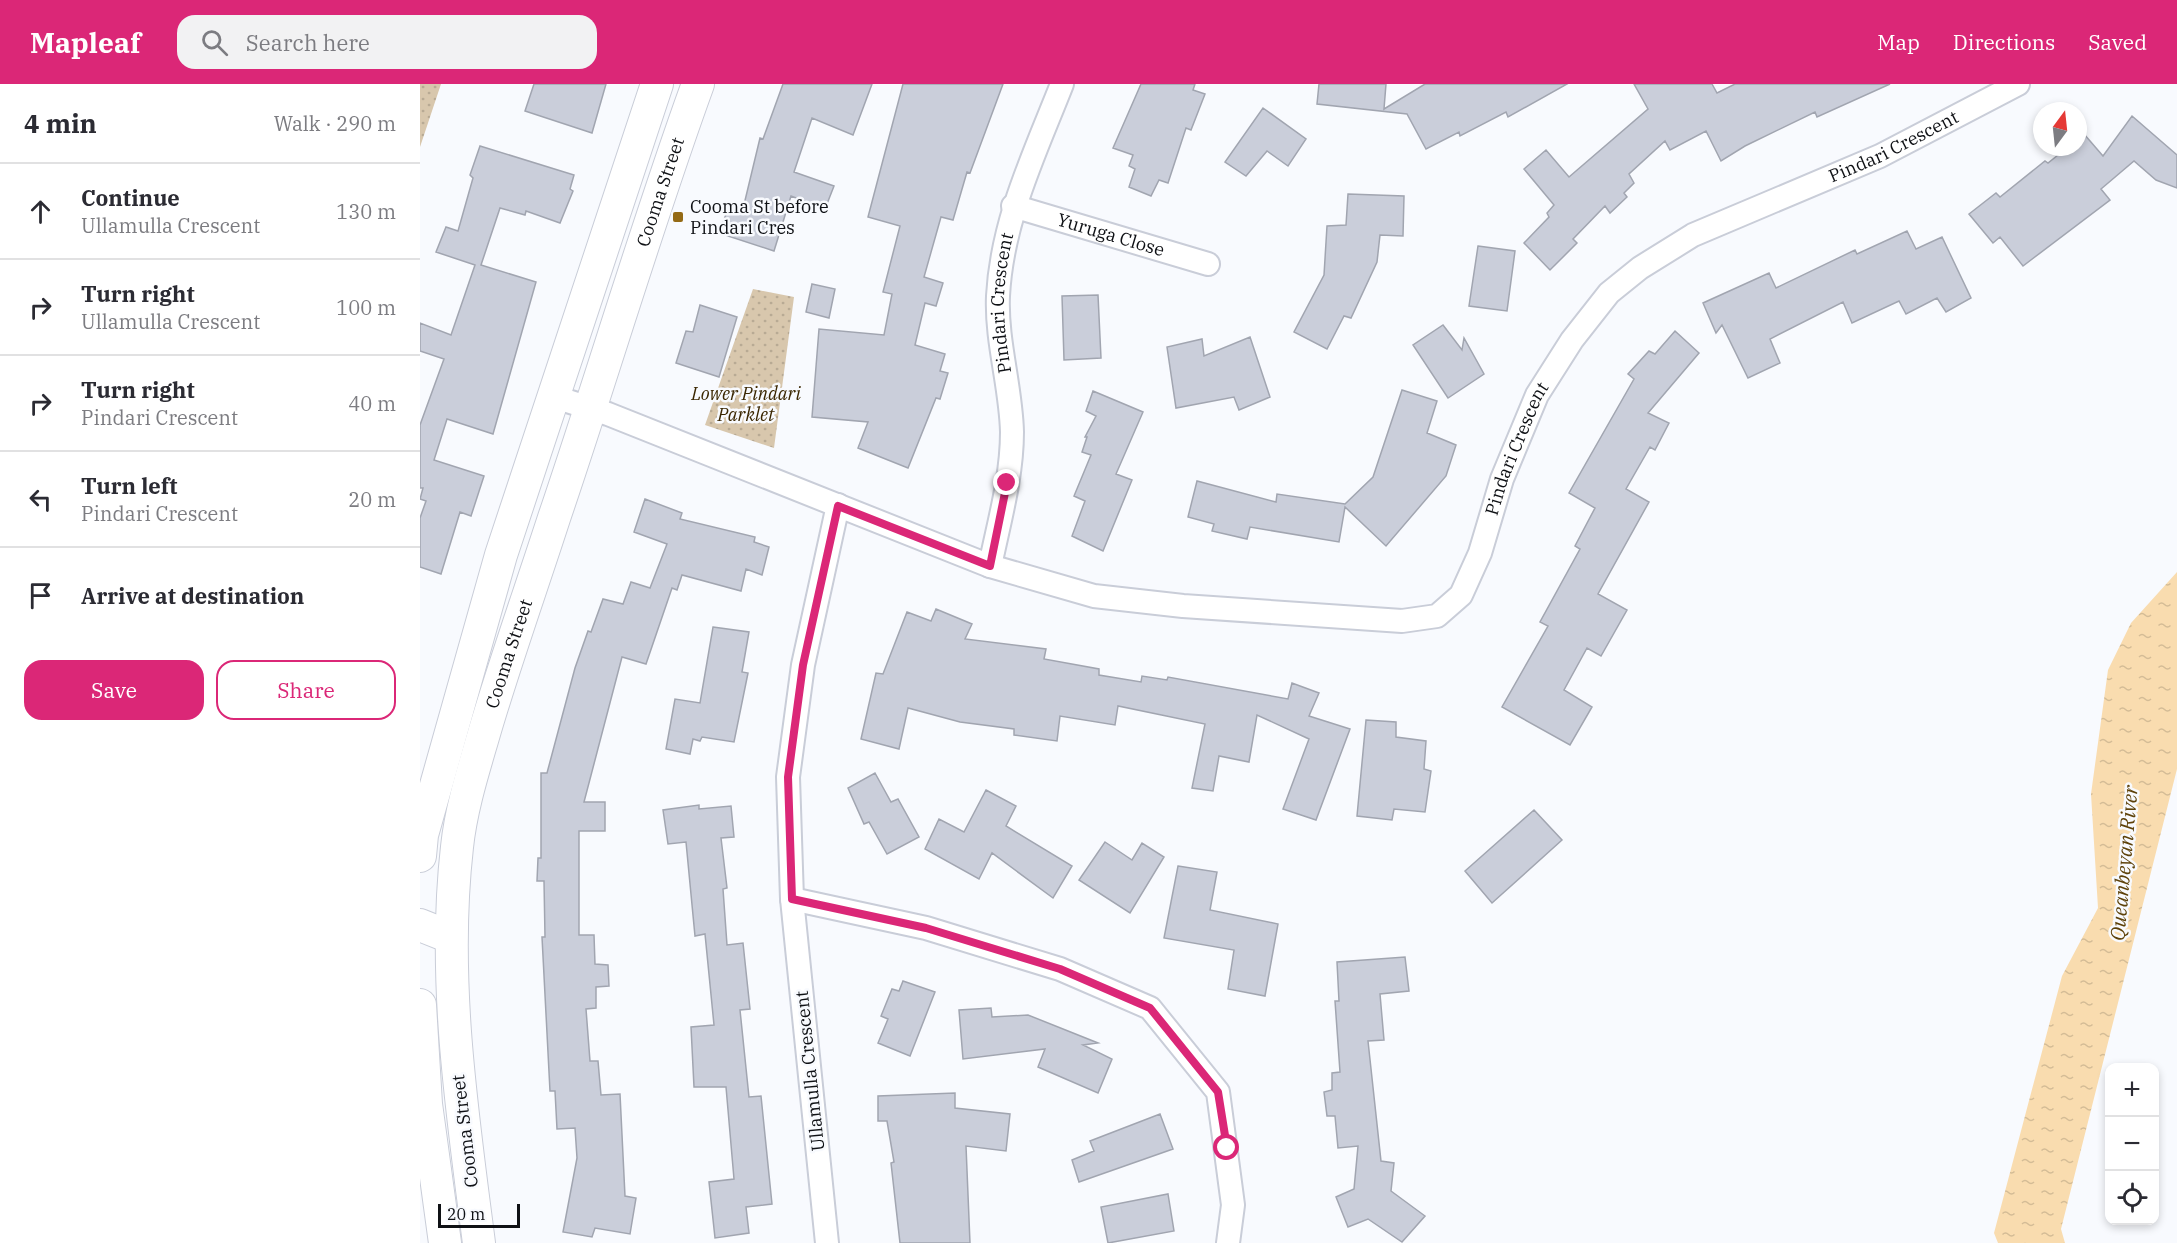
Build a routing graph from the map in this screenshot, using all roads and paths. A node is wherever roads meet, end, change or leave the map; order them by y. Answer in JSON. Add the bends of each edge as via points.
{"nodes":[{"id":1,"x":657,"y":84,"type":"edge"},
{"id":2,"x":698,"y":84,"type":"edge"},
{"id":3,"x":1062,"y":84,"type":"edge"},
{"id":4,"x":2018,"y":84,"type":"edge"},
{"id":5,"x":1013,"y":206,"type":"junction"},
{"id":6,"x":1208,"y":264,"type":"dead end"},
{"id":7,"x":555,"y":397,"type":"junction"},
{"id":8,"x":591,"y":409,"type":"junction"},
{"id":9,"x":838,"y":506,"type":"junction"},
{"id":10,"x":990,"y":566,"type":"junction"},
{"id":11,"x":420,"y":856,"type":"edge"},
{"id":12,"x":792,"y":899,"type":"junction"},
{"id":13,"x":420,"y":925,"type":"edge"},
{"id":14,"x":450,"y":937,"type":"junction"},
{"id":15,"x":420,"y":950,"type":"edge"},
{"id":16,"x":420,"y":1005,"type":"edge"},
{"id":17,"x":445,"y":1243,"type":"edge"},
{"id":18,"x":479,"y":1243,"type":"edge"},
{"id":19,"x":827,"y":1243,"type":"edge"},
{"id":20,"x":1228,"y":1243,"type":"edge"}],
"edges":[{"from":1,"to":7,"type":"main road","name":"Cooma Street"},
{"from":2,"to":8,"type":"main road","name":"Cooma Street","via":[[628,286]]},
{"from":3,"to":5,"type":"street","name":"Pindari Crescent"},
{"from":4,"to":10,"type":"street","name":"Pindari Crescent","via":[[1880,156],[1693,235],[1609,293],[1572,340],[1537,395],[1502,479],[1476,563],[1461,595],[1437,616],[1402,621],[1183,606],[1094,596]]},
{"from":5,"to":6,"type":"street","name":"Yuruga Close"},
{"from":5,"to":10,"type":"street","name":"Pindari Crescent","via":[[998,297],[1012,431],[1007,483]]},
{"from":7,"to":8,"type":"street","name":"Pindari Crescent"},
{"from":7,"to":11,"type":"main road","name":"Cooma Street","via":[[498,567],[422,835]]},
{"from":8,"to":9,"type":"street","name":"Pindari Crescent"},
{"from":8,"to":14,"type":"main road","name":"Cooma Street","via":[[475,764],[457,844]]},
{"from":9,"to":10,"type":"street","name":"Pindari Crescent"},
{"from":9,"to":12,"type":"street","name":"Ullamulla Crescent","via":[[803,665],[788,777]]},
{"from":12,"to":19,"type":"street","name":"Ullamulla Crescent"},
{"from":12,"to":20,"type":"street","via":[[926,928],[1048,966],[1150,1008],[1218,1092],[1233,1205]]},
{"from":13,"to":14,"type":"main road"},
{"from":14,"to":15,"type":"main road"},
{"from":14,"to":18,"type":"main road","name":"Cooma Street","via":[[459,1086]]},
{"from":16,"to":17,"type":"main road","name":"Cooma Street","via":[[426,1104]]}]}
